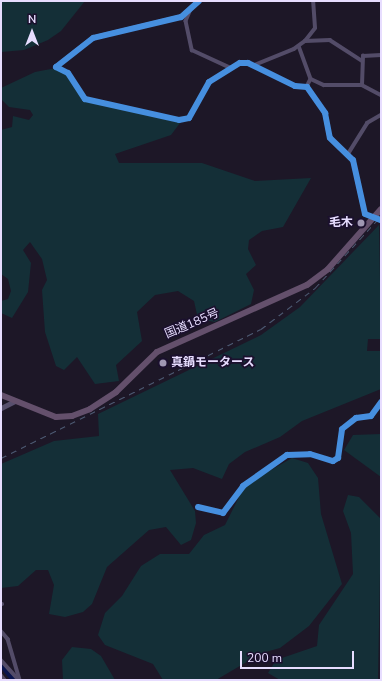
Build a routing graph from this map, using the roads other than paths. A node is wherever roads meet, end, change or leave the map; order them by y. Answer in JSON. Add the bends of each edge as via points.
{"nodes":[{"id":1,"x":199,"y":1,"type":"edge"},
{"id":2,"x":313,"y":1,"type":"edge"},
{"id":3,"x":192,"y":7,"type":"junction"},
{"id":4,"x":305,"y":41,"type":"junction"},
{"id":5,"x":299,"y":46,"type":"junction"},
{"id":6,"x":381,"y":55,"type":"edge"},
{"id":7,"x":362,"y":61,"type":"junction"},
{"id":8,"x":252,"y":66,"type":"junction"},
{"id":9,"x":229,"y":67,"type":"junction"},
{"id":10,"x":311,"y":79,"type":"junction"},
{"id":11,"x":362,"y":85,"type":"junction"},
{"id":12,"x":307,"y":87,"type":"junction"},
{"id":13,"x":381,"y":95,"type":"edge"},
{"id":14,"x":381,"y":115,"type":"edge"},
{"id":15,"x":348,"y":154,"type":"junction"},
{"id":16,"x":381,"y":209,"type":"edge"},
{"id":17,"x":373,"y":218,"type":"junction"},
{"id":18,"x":381,"y":220,"type":"edge"},
{"id":19,"x":1,"y":395,"type":"edge"},
{"id":20,"x":16,"y":401,"type":"junction"},
{"id":21,"x":381,"y":402,"type":"edge"},
{"id":22,"x":1,"y":408,"type":"edge"},
{"id":23,"x":198,"y":508,"type":"dead end"},
{"id":24,"x":1,"y":631,"type":"edge"},
{"id":25,"x":1,"y":660,"type":"edge"},
{"id":26,"x":1,"y":675,"type":"edge"},
{"id":27,"x":5,"y":680,"type":"edge"},
{"id":28,"x":20,"y":680,"type":"edge"}],
"edges":[{"from":1,"to":3,"type":"street"},
{"from":2,"to":4,"type":"street","via":[[315,28]]},
{"from":3,"to":9,"type":"street","via":[[186,21],[192,50]]},
{"from":3,"to":9,"type":"street","via":[[176,19],[93,38],[56,67],[68,73],[85,99],[186,120],[209,82]]},
{"from":4,"to":5,"type":"street"},
{"from":4,"to":7,"type":"street","via":[[330,40]]},
{"from":5,"to":8,"type":"street"},
{"from":5,"to":10,"type":"street"},
{"from":6,"to":7,"type":"street","via":[[365,54]]},
{"from":7,"to":11,"type":"street"},
{"from":8,"to":9,"type":"street","via":[[244,63]]},
{"from":8,"to":12,"type":"street","via":[[295,86]]},
{"from":10,"to":11,"type":"street","via":[[324,85]]},
{"from":10,"to":12,"type":"street"},
{"from":11,"to":13,"type":"street"},
{"from":12,"to":15,"type":"street","via":[[324,113],[330,138]]},
{"from":14,"to":15,"type":"street","via":[[367,123]]},
{"from":15,"to":17,"type":"street","via":[[354,165],[361,205],[365,214]]},
{"from":16,"to":17,"type":"highway","name":"国道185号"},
{"from":17,"to":18,"type":"street"},
{"from":17,"to":20,"type":"highway","name":"国道185号","via":[[328,269],[307,285],[157,352],[116,392],[90,409],[72,416],[56,417]]},
{"from":19,"to":20,"type":"highway","name":"国道185号"},
{"from":20,"to":22,"type":"main road"},
{"from":21,"to":23,"type":"street","via":[[371,416],[356,418],[342,429],[338,458],[333,461],[310,454],[287,455],[243,486],[223,513]]},
{"from":24,"to":28,"type":"street","via":[[8,639]]},
{"from":25,"to":28,"type":"street"},
{"from":26,"to":27,"type":"street"}]}
